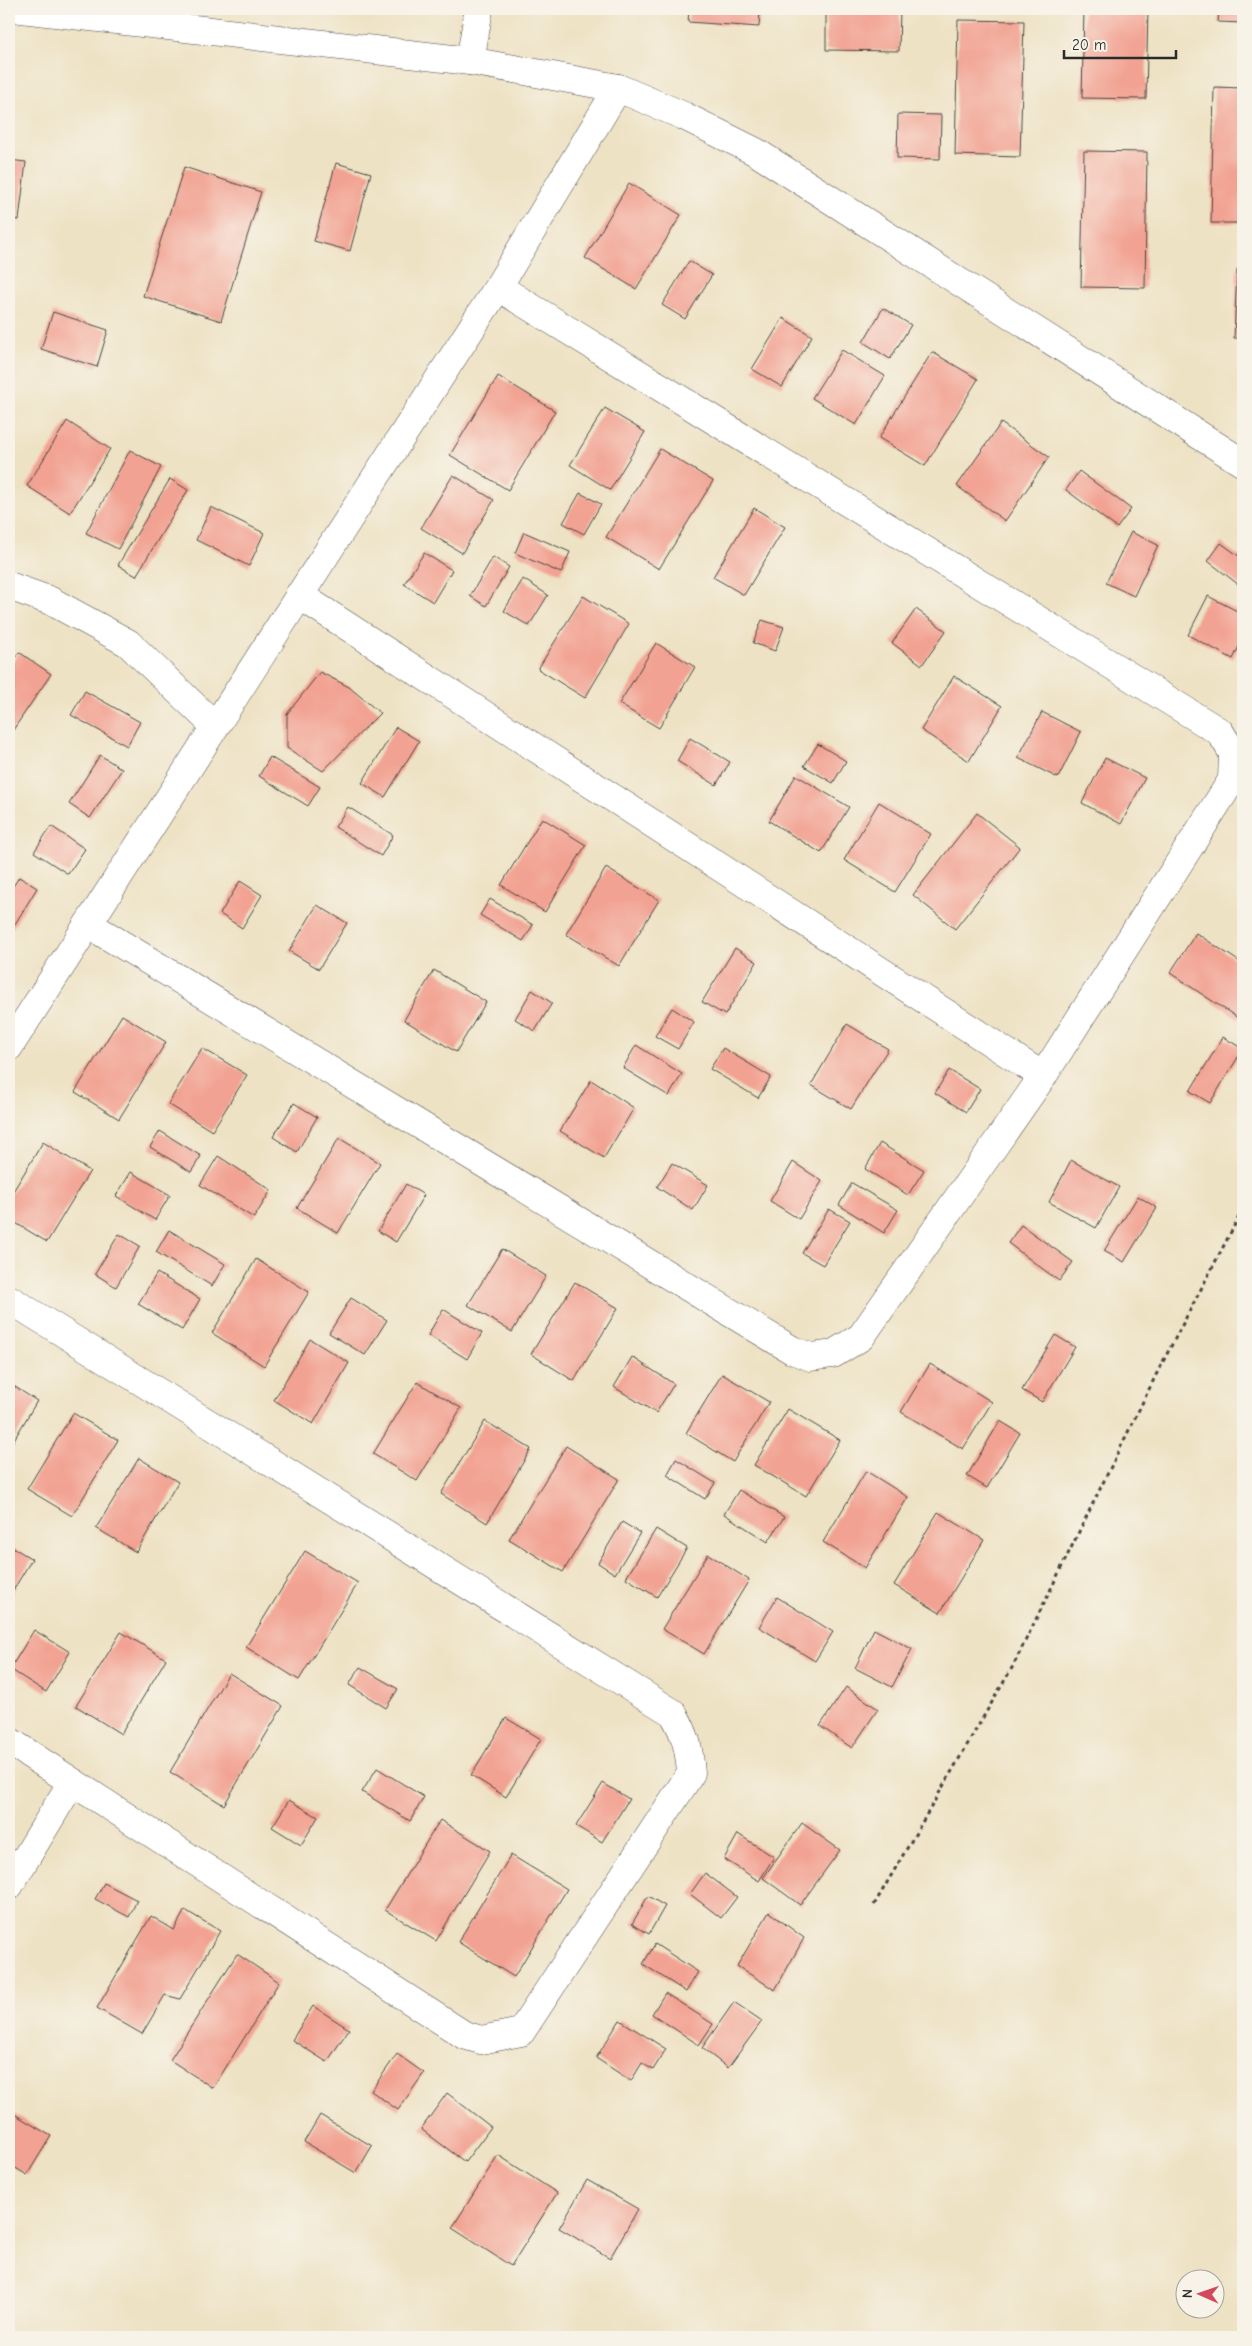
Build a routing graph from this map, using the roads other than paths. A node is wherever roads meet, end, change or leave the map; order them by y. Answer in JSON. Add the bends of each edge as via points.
{"nodes":[{"id":1,"x":21,"y":9,"type":"edge"},
{"id":2,"x":479,"y":9,"type":"edge"},
{"id":3,"x":63,"y":11,"type":"edge"},
{"id":4,"x":470,"y":61,"type":"junction"},
{"id":5,"x":618,"y":88,"type":"junction"},
{"id":6,"x":498,"y":287,"type":"junction"},
{"id":7,"x":1243,"y":463,"type":"edge"},
{"id":8,"x":9,"y":586,"type":"edge"},
{"id":9,"x":299,"y":595,"type":"junction"},
{"id":10,"x":215,"y":726,"type":"junction"},
{"id":11,"x":88,"y":924,"type":"junction"},
{"id":12,"x":9,"y":1047,"type":"edge"},
{"id":13,"x":1043,"y":1076,"type":"junction"},
{"id":14,"x":9,"y":1299,"type":"edge"},
{"id":15,"x":9,"y":1741,"type":"edge"},
{"id":16,"x":72,"y":1782,"type":"junction"},
{"id":17,"x":9,"y":1886,"type":"edge"}],
"edges":[{"from":1,"to":3,"type":"street"},
{"from":2,"to":4,"type":"street"},
{"from":3,"to":4,"type":"street"},
{"from":4,"to":5,"type":"street"},
{"from":5,"to":6,"type":"street"},
{"from":5,"to":7,"type":"street","via":[[756,152]]},
{"from":6,"to":9,"type":"street"},
{"from":6,"to":13,"type":"street","via":[[1220,732],[1233,753],[1232,780]]},
{"from":8,"to":10,"type":"street","via":[[51,601],[128,643]]},
{"from":9,"to":10,"type":"street"},
{"from":9,"to":13,"type":"street"},
{"from":10,"to":11,"type":"street"},
{"from":11,"to":12,"type":"street"},
{"from":11,"to":13,"type":"street","via":[[792,1350],[812,1357],[833,1354],[860,1337]]},
{"from":14,"to":16,"type":"street","via":[[672,1714],[682,1728],[689,1748],[691,1773],[521,2032],[481,2040],[464,2035]]},
{"from":15,"to":16,"type":"street"},
{"from":16,"to":17,"type":"street"}]}
